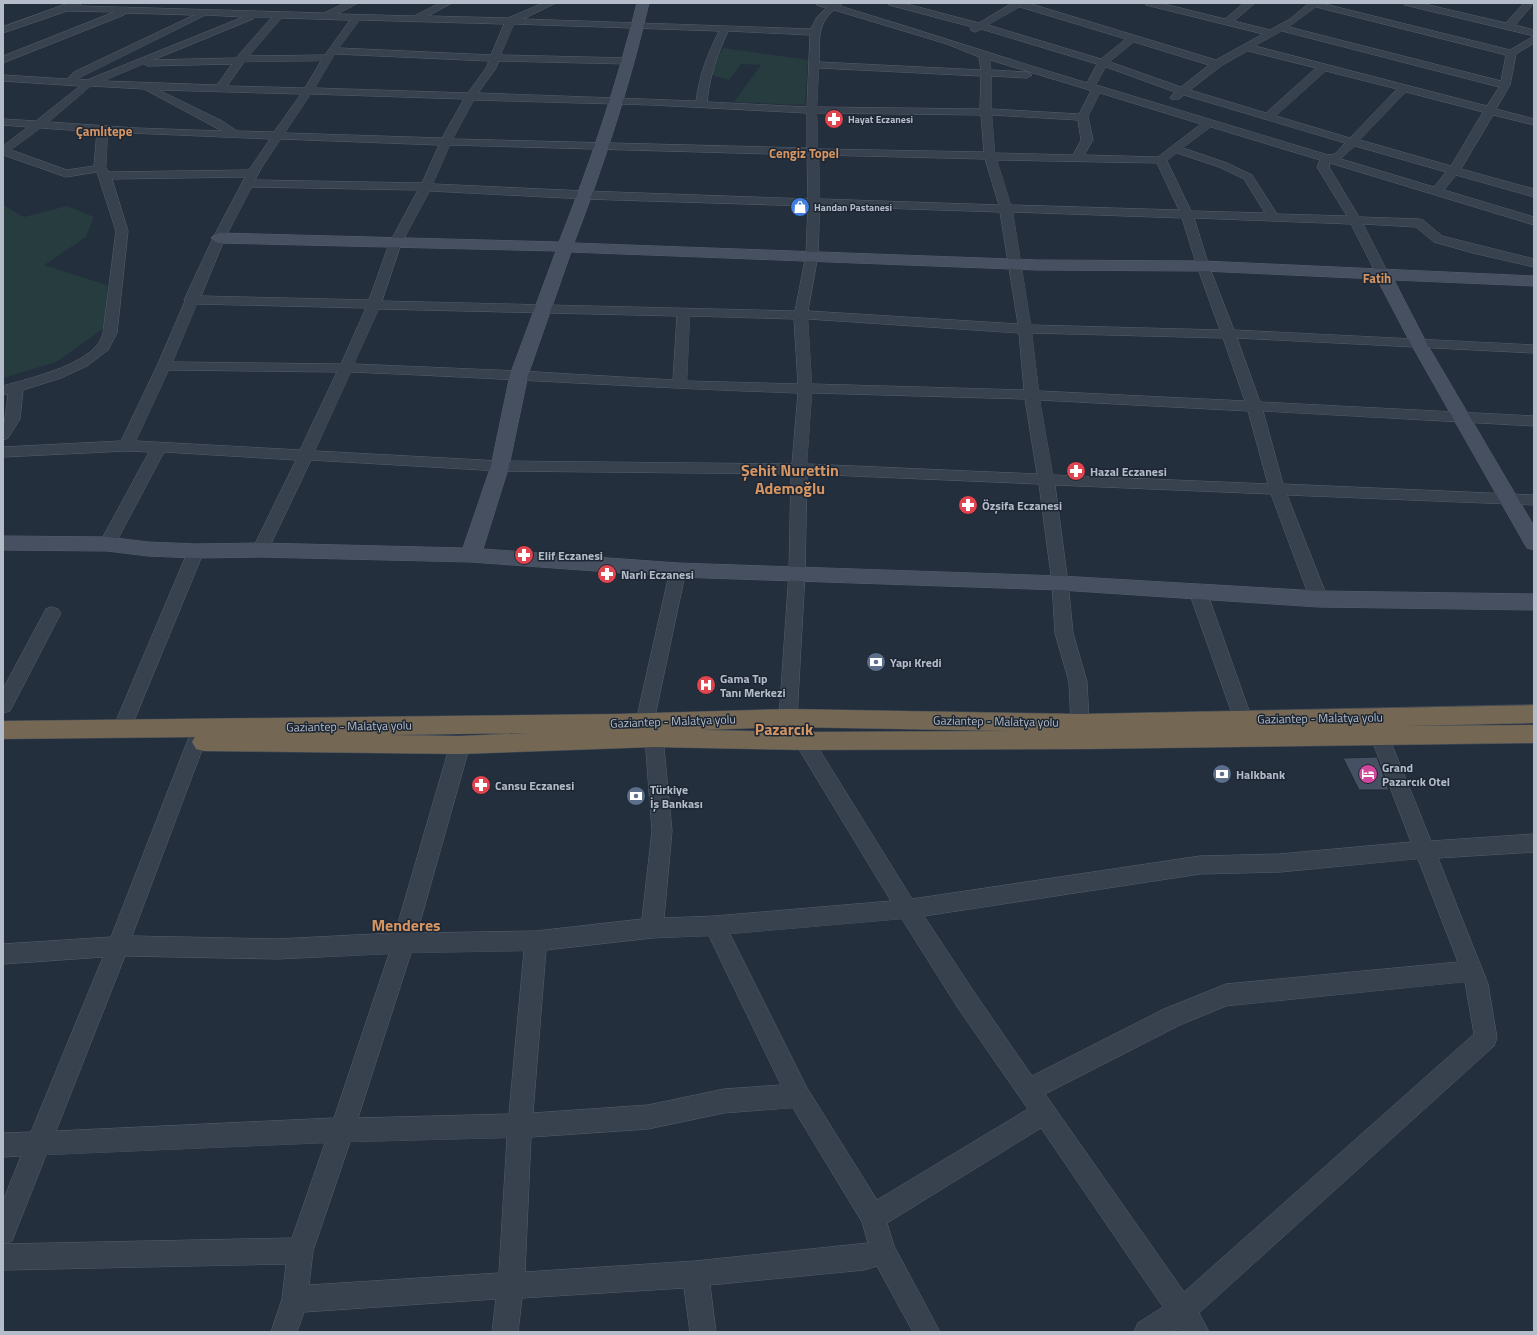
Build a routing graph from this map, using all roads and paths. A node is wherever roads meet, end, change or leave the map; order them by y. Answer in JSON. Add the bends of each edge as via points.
{"nodes":[{"id":1,"x":78,"y":3,"type":"edge"},
{"id":2,"x":193,"y":3,"type":"edge"},
{"id":3,"x":353,"y":3,"type":"edge"},
{"id":4,"x":447,"y":3,"type":"edge"},
{"id":5,"x":551,"y":3,"type":"edge"},
{"id":6,"x":643,"y":3,"type":"edge"},
{"id":7,"x":892,"y":3,"type":"edge"},
{"id":8,"x":927,"y":3,"type":"edge"},
{"id":9,"x":1018,"y":3,"type":"edge"},
{"id":10,"x":1250,"y":3,"type":"edge"},
{"id":11,"x":1315,"y":3,"type":"edge"},
{"id":12,"x":1408,"y":3,"type":"edge"},
{"id":13,"x":1529,"y":3,"type":"edge"},
{"id":14,"x":830,"y":4,"type":"edge"},
{"id":15,"x":1154,"y":4,"type":"edge"},
{"id":16,"x":1429,"y":5,"type":"edge"},
{"id":17,"x":66,"y":8,"type":"junction"},
{"id":18,"x":127,"y":10,"type":"junction"},
{"id":19,"x":280,"y":10,"type":"junction"},
{"id":20,"x":917,"y":10,"type":"junction"},
{"id":21,"x":174,"y":13,"type":"junction"},
{"id":22,"x":206,"y":13,"type":"junction"},
{"id":23,"x":256,"y":14,"type":"junction"},
{"id":24,"x":325,"y":15,"type":"junction"},
{"id":25,"x":357,"y":17,"type":"junction"},
{"id":26,"x":416,"y":18,"type":"junction"},
{"id":27,"x":510,"y":21,"type":"junction"},
{"id":28,"x":1227,"y":22,"type":"junction"},
{"id":29,"x":636,"y":25,"type":"junction"},
{"id":30,"x":981,"y":26,"type":"junction"},
{"id":31,"x":1509,"y":26,"type":"junction"},
{"id":32,"x":725,"y":28,"type":"junction"},
{"id":33,"x":1280,"y":28,"type":"junction"},
{"id":34,"x":3,"y":30,"type":"edge"},
{"id":35,"x":815,"y":32,"type":"junction"},
{"id":36,"x":1270,"y":33,"type":"junction"},
{"id":37,"x":1534,"y":33,"type":"edge"},
{"id":38,"x":1133,"y":38,"type":"junction"},
{"id":39,"x":1534,"y":39,"type":"edge"},
{"id":40,"x":950,"y":42,"type":"junction"},
{"id":41,"x":1246,"y":47,"type":"junction"},
{"id":42,"x":330,"y":54,"type":"junction"},
{"id":43,"x":1511,"y":54,"type":"junction"},
{"id":44,"x":984,"y":55,"type":"junction"},
{"id":45,"x":495,"y":58,"type":"junction"},
{"id":46,"x":3,"y":60,"type":"edge"},
{"id":47,"x":240,"y":60,"type":"junction"},
{"id":48,"x":628,"y":61,"type":"junction"},
{"id":49,"x":139,"y":63,"type":"junction"},
{"id":50,"x":1103,"y":63,"type":"junction"},
{"id":51,"x":1217,"y":64,"type":"junction"},
{"id":52,"x":814,"y":65,"type":"junction"},
{"id":53,"x":1322,"y":68,"type":"junction"},
{"id":54,"x":986,"y":73,"type":"junction"},
{"id":55,"x":1054,"y":76,"type":"junction"},
{"id":56,"x":3,"y":78,"type":"edge"},
{"id":57,"x":72,"y":81,"type":"junction"},
{"id":58,"x":90,"y":82,"type":"junction"},
{"id":59,"x":1505,"y":85,"type":"junction"},
{"id":60,"x":143,"y":86,"type":"junction"},
{"id":61,"x":220,"y":88,"type":"junction"},
{"id":62,"x":1094,"y":88,"type":"junction"},
{"id":63,"x":1403,"y":89,"type":"junction"},
{"id":64,"x":1182,"y":91,"type":"junction"},
{"id":65,"x":308,"y":92,"type":"junction"},
{"id":66,"x":471,"y":96,"type":"junction"},
{"id":67,"x":615,"y":100,"type":"junction"},
{"id":68,"x":701,"y":104,"type":"junction"},
{"id":69,"x":1160,"y":108,"type":"junction"},
{"id":70,"x":812,"y":110,"type":"junction"},
{"id":71,"x":1490,"y":111,"type":"junction"},
{"id":72,"x":987,"y":112,"type":"junction"},
{"id":73,"x":1083,"y":117,"type":"junction"},
{"id":74,"x":1268,"y":117,"type":"junction"},
{"id":75,"x":3,"y":122,"type":"edge"},
{"id":76,"x":1534,"y":122,"type":"edge"},
{"id":77,"x":1209,"y":123,"type":"junction"},
{"id":78,"x":40,"y":124,"type":"junction"},
{"id":79,"x":102,"y":129,"type":"junction"},
{"id":80,"x":234,"y":133,"type":"junction"},
{"id":81,"x":277,"y":136,"type":"junction"},
{"id":82,"x":446,"y":141,"type":"junction"},
{"id":83,"x":1353,"y":142,"type":"junction"},
{"id":84,"x":601,"y":147,"type":"junction"},
{"id":85,"x":1176,"y":149,"type":"junction"},
{"id":86,"x":3,"y":151,"type":"edge"},
{"id":87,"x":812,"y":152,"type":"junction"},
{"id":88,"x":990,"y":156,"type":"junction"},
{"id":89,"x":1077,"y":158,"type":"junction"},
{"id":90,"x":1326,"y":159,"type":"junction"},
{"id":91,"x":1161,"y":160,"type":"junction"},
{"id":92,"x":1454,"y":170,"type":"junction"},
{"id":93,"x":102,"y":172,"type":"junction"},
{"id":94,"x":250,"y":178,"type":"junction"},
{"id":95,"x":426,"y":187,"type":"junction"},
{"id":96,"x":1436,"y":192,"type":"junction"},
{"id":97,"x":1534,"y":193,"type":"edge"},
{"id":98,"x":585,"y":195,"type":"junction"},
{"id":99,"x":1534,"y":197,"type":"edge"},
{"id":100,"x":814,"y":202,"type":"junction"},
{"id":101,"x":1006,"y":209,"type":"junction"},
{"id":102,"x":1187,"y":215,"type":"junction"},
{"id":103,"x":1273,"y":217,"type":"junction"},
{"id":104,"x":1355,"y":220,"type":"junction"},
{"id":105,"x":1529,"y":220,"type":"edge"},
{"id":106,"x":219,"y":238,"type":"junction"},
{"id":107,"x":396,"y":244,"type":"junction"},
{"id":108,"x":565,"y":247,"type":"junction"},
{"id":109,"x":812,"y":255,"type":"junction"},
{"id":110,"x":1534,"y":263,"type":"edge"},
{"id":111,"x":1015,"y":264,"type":"junction"},
{"id":112,"x":1203,"y":266,"type":"junction"},
{"id":113,"x":1383,"y":275,"type":"junction"},
{"id":114,"x":1534,"y":281,"type":"edge"},
{"id":115,"x":191,"y":300,"type":"junction"},
{"id":116,"x":373,"y":304,"type":"junction"},
{"id":117,"x":543,"y":308,"type":"junction"},
{"id":118,"x":684,"y":312,"type":"junction"},
{"id":119,"x":801,"y":315,"type":"junction"},
{"id":120,"x":1025,"y":328,"type":"junction"},
{"id":121,"x":1229,"y":334,"type":"junction"},
{"id":122,"x":1419,"y":344,"type":"junction"},
{"id":123,"x":1534,"y":349,"type":"edge"},
{"id":124,"x":164,"y":366,"type":"junction"},
{"id":125,"x":345,"y":368,"type":"junction"},
{"id":126,"x":519,"y":375,"type":"junction"},
{"id":127,"x":680,"y":385,"type":"junction"},
{"id":128,"x":10,"y":389,"type":"edge"},
{"id":129,"x":805,"y":389,"type":"junction"},
{"id":130,"x":1032,"y":395,"type":"junction"},
{"id":131,"x":1254,"y":406,"type":"junction"},
{"id":132,"x":1462,"y":418,"type":"junction"},
{"id":133,"x":1534,"y":421,"type":"edge"},
{"id":134,"x":3,"y":435,"type":"edge"},
{"id":135,"x":126,"y":446,"type":"junction"},
{"id":136,"x":159,"y":447,"type":"junction"},
{"id":137,"x":3,"y":452,"type":"edge"},
{"id":138,"x":306,"y":454,"type":"junction"},
{"id":139,"x":500,"y":466,"type":"junction"},
{"id":140,"x":799,"y":469,"type":"junction"},
{"id":141,"x":1046,"y":479,"type":"junction"},
{"id":142,"x":1276,"y":489,"type":"junction"},
{"id":143,"x":1507,"y":498,"type":"junction"},
{"id":144,"x":1534,"y":500,"type":"edge"},
{"id":145,"x":3,"y":543,"type":"edge"},
{"id":146,"x":1534,"y":543,"type":"edge"},
{"id":147,"x":107,"y":544,"type":"junction"},
{"id":148,"x":260,"y":550,"type":"junction"},
{"id":149,"x":196,"y":551,"type":"junction"},
{"id":150,"x":471,"y":555,"type":"junction"},
{"id":151,"x":678,"y":570,"type":"junction"},
{"id":152,"x":797,"y":574,"type":"junction"},
{"id":153,"x":1060,"y":583,"type":"junction"},
{"id":154,"x":1198,"y":592,"type":"junction"},
{"id":155,"x":1319,"y":599,"type":"junction"},
{"id":156,"x":1534,"y":602,"type":"edge"},
{"id":157,"x":52,"y":613,"type":"dead end"},
{"id":158,"x":3,"y":706,"type":"edge"},
{"id":159,"x":1534,"y":714,"type":"edge"},
{"id":160,"x":788,"y":718,"type":"junction"},
{"id":161,"x":1243,"y":719,"type":"junction"},
{"id":162,"x":1080,"y":723,"type":"junction"},
{"id":163,"x":122,"y":728,"type":"junction"},
{"id":164,"x":3,"y":730,"type":"edge"},
{"id":165,"x":650,"y":730,"type":"junction"},
{"id":166,"x":1534,"y":734,"type":"edge"},
{"id":167,"x":1379,"y":735,"type":"junction"},
{"id":168,"x":804,"y":741,"type":"junction"},
{"id":169,"x":196,"y":742,"type":"junction"},
{"id":170,"x":3,"y":744,"type":"edge"},
{"id":171,"x":460,"y":745,"type":"junction"},
{"id":172,"x":1534,"y":843,"type":"edge"},
{"id":173,"x":1424,"y":850,"type":"junction"},
{"id":174,"x":907,"y":909,"type":"junction"},
{"id":175,"x":716,"y":926,"type":"junction"},
{"id":176,"x":652,"y":928,"type":"junction"},
{"id":177,"x":536,"y":941,"type":"junction"},
{"id":178,"x":403,"y":944,"type":"junction"},
{"id":179,"x":118,"y":946,"type":"junction"},
{"id":180,"x":3,"y":954,"type":"edge"},
{"id":181,"x":1472,"y":971,"type":"junction"},
{"id":182,"x":1028,"y":1090,"type":"junction"},
{"id":183,"x":799,"y":1096,"type":"junction"},
{"id":184,"x":1044,"y":1112,"type":"junction"},
{"id":185,"x":520,"y":1126,"type":"junction"},
{"id":186,"x":342,"y":1130,"type":"junction"},
{"id":187,"x":38,"y":1142,"type":"junction"},
{"id":188,"x":3,"y":1145,"type":"edge"},
{"id":189,"x":873,"y":1217,"type":"junction"},
{"id":190,"x":3,"y":1232,"type":"edge"},
{"id":191,"x":300,"y":1251,"type":"junction"},
{"id":192,"x":883,"y":1251,"type":"junction"},
{"id":193,"x":3,"y":1257,"type":"edge"},
{"id":194,"x":695,"y":1274,"type":"junction"},
{"id":195,"x":510,"y":1285,"type":"junction"},
{"id":196,"x":295,"y":1299,"type":"junction"},
{"id":197,"x":1182,"y":1311,"type":"junction"},
{"id":198,"x":284,"y":1332,"type":"edge"},
{"id":199,"x":505,"y":1332,"type":"edge"},
{"id":200,"x":703,"y":1332,"type":"edge"},
{"id":201,"x":927,"y":1332,"type":"edge"},
{"id":202,"x":1147,"y":1332,"type":"edge"},
{"id":203,"x":1196,"y":1332,"type":"edge"}],
"edges":[{"from":1,"to":17,"type":"street"},
{"from":2,"to":21,"type":"street"},
{"from":3,"to":24,"type":"street"},
{"from":4,"to":26,"type":"street"},
{"from":5,"to":27,"type":"street"},
{"from":6,"to":29,"type":"street"},
{"from":7,"to":20,"type":"street"},
{"from":8,"to":20,"type":"street"},
{"from":9,"to":30,"type":"street"},
{"from":9,"to":38,"type":"street"},
{"from":10,"to":28,"type":"street"},
{"from":11,"to":33,"type":"street"},
{"from":11,"to":43,"type":"street"},
{"from":12,"to":16,"type":"street"},
{"from":13,"to":31,"type":"street"},
{"from":14,"to":35,"type":"street","via":[[816,24]]},
{"from":14,"to":40,"type":"street"},
{"from":15,"to":28,"type":"street"},
{"from":16,"to":31,"type":"street"},
{"from":17,"to":18,"type":"street"},
{"from":17,"to":34,"type":"street"},
{"from":18,"to":21,"type":"street"},
{"from":18,"to":46,"type":"street"},
{"from":19,"to":23,"type":"street"},
{"from":19,"to":24,"type":"street"},
{"from":19,"to":47,"type":"street"},
{"from":20,"to":30,"type":"street"},
{"from":21,"to":22,"type":"street"},
{"from":22,"to":23,"type":"street"},
{"from":22,"to":57,"type":"street","via":[[78,74]]},
{"from":23,"to":49,"type":"street"},
{"from":24,"to":25,"type":"street"},
{"from":25,"to":26,"type":"street"},
{"from":25,"to":42,"type":"street"},
{"from":26,"to":27,"type":"street"},
{"from":27,"to":29,"type":"street"},
{"from":27,"to":45,"type":"street"},
{"from":28,"to":36,"type":"street"},
{"from":29,"to":32,"type":"street"},
{"from":29,"to":48,"type":"street"},
{"from":30,"to":40,"type":"street"},
{"from":30,"to":50,"type":"street"},
{"from":31,"to":37,"type":"street"},
{"from":32,"to":35,"type":"street"},
{"from":32,"to":68,"type":"street","via":[[710,60]]},
{"from":33,"to":36,"type":"street"},
{"from":33,"to":59,"type":"street"},
{"from":35,"to":52,"type":"street"},
{"from":36,"to":41,"type":"street"},
{"from":38,"to":50,"type":"street"},
{"from":38,"to":51,"type":"street"},
{"from":39,"to":43,"type":"street"},
{"from":40,"to":44,"type":"street"},
{"from":41,"to":51,"type":"street"},
{"from":41,"to":53,"type":"street"},
{"from":42,"to":45,"type":"street"},
{"from":42,"to":47,"type":"street"},
{"from":42,"to":65,"type":"street"},
{"from":43,"to":59,"type":"street"},
{"from":44,"to":54,"type":"street"},
{"from":44,"to":55,"type":"street"},
{"from":45,"to":48,"type":"street"},
{"from":45,"to":66,"type":"street"},
{"from":47,"to":49,"type":"street"},
{"from":47,"to":61,"type":"street"},
{"from":48,"to":67,"type":"street"},
{"from":49,"to":58,"type":"street"},
{"from":50,"to":62,"type":"street"},
{"from":50,"to":64,"type":"street"},
{"from":51,"to":64,"type":"street"},
{"from":52,"to":54,"type":"street"},
{"from":52,"to":70,"type":"street"},
{"from":53,"to":63,"type":"street"},
{"from":53,"to":74,"type":"street"},
{"from":54,"to":55,"type":"street"},
{"from":54,"to":72,"type":"street"},
{"from":55,"to":62,"type":"street"},
{"from":56,"to":57,"type":"street"},
{"from":57,"to":58,"type":"street"},
{"from":58,"to":60,"type":"street"},
{"from":58,"to":78,"type":"street"},
{"from":59,"to":71,"type":"street"},
{"from":60,"to":61,"type":"street"},
{"from":60,"to":80,"type":"street"},
{"from":61,"to":65,"type":"street"},
{"from":62,"to":69,"type":"street"},
{"from":62,"to":73,"type":"street"},
{"from":63,"to":71,"type":"street"},
{"from":63,"to":83,"type":"street"},
{"from":64,"to":69,"type":"street"},
{"from":64,"to":74,"type":"street"},
{"from":65,"to":66,"type":"street"},
{"from":65,"to":81,"type":"street"},
{"from":66,"to":67,"type":"street"},
{"from":66,"to":82,"type":"street"},
{"from":67,"to":68,"type":"street"},
{"from":67,"to":84,"type":"street"},
{"from":68,"to":70,"type":"street"},
{"from":69,"to":77,"type":"street"},
{"from":70,"to":72,"type":"street"},
{"from":70,"to":87,"type":"street"},
{"from":71,"to":76,"type":"street"},
{"from":71,"to":92,"type":"street"},
{"from":72,"to":73,"type":"street"},
{"from":72,"to":88,"type":"street"},
{"from":73,"to":89,"type":"street","via":[[1087,140]]},
{"from":74,"to":83,"type":"street"},
{"from":75,"to":78,"type":"street"},
{"from":77,"to":85,"type":"street"},
{"from":77,"to":90,"type":"street"},
{"from":78,"to":79,"type":"street"},
{"from":78,"to":86,"type":"street"},
{"from":79,"to":80,"type":"street"},
{"from":79,"to":93,"type":"street"},
{"from":80,"to":81,"type":"street"},
{"from":81,"to":82,"type":"street"},
{"from":81,"to":94,"type":"street"},
{"from":82,"to":84,"type":"street"},
{"from":82,"to":95,"type":"street"},
{"from":83,"to":90,"type":"street","via":[[1339,156]]},
{"from":83,"to":92,"type":"street"},
{"from":84,"to":87,"type":"street"},
{"from":84,"to":98,"type":"street"},
{"from":85,"to":91,"type":"street"},
{"from":85,"to":103,"type":"street","via":[[1223,165],[1248,177]]},
{"from":86,"to":93,"type":"street","via":[[66,174]]},
{"from":87,"to":88,"type":"street"},
{"from":87,"to":100,"type":"street"},
{"from":88,"to":89,"type":"street"},
{"from":88,"to":101,"type":"street"},
{"from":89,"to":91,"type":"street"},
{"from":90,"to":96,"type":"street"},
{"from":90,"to":104,"type":"street","via":[[1323,167]]},
{"from":91,"to":102,"type":"street"},
{"from":92,"to":96,"type":"street"},
{"from":92,"to":97,"type":"street"},
{"from":93,"to":94,"type":"street"},
{"from":93,"to":128,"type":"street","via":[[122,231],[110,333],[104,346],[89,358],[59,374]]},
{"from":94,"to":95,"type":"street"},
{"from":94,"to":106,"type":"street"},
{"from":95,"to":98,"type":"street"},
{"from":95,"to":107,"type":"street"},
{"from":96,"to":105,"type":"street"},
{"from":98,"to":100,"type":"street"},
{"from":98,"to":108,"type":"street"},
{"from":99,"to":105,"type":"street"},
{"from":100,"to":101,"type":"street"},
{"from":100,"to":109,"type":"street"},
{"from":101,"to":102,"type":"street"},
{"from":101,"to":111,"type":"street"},
{"from":102,"to":103,"type":"street"},
{"from":102,"to":112,"type":"street"},
{"from":103,"to":104,"type":"street"},
{"from":104,"to":110,"type":"street","via":[[1419,223],[1438,239]]},
{"from":104,"to":113,"type":"street"},
{"from":106,"to":107,"type":"street"},
{"from":106,"to":115,"type":"street"},
{"from":107,"to":108,"type":"street"},
{"from":107,"to":116,"type":"street"},
{"from":108,"to":109,"type":"street"},
{"from":108,"to":117,"type":"street"},
{"from":109,"to":111,"type":"street"},
{"from":109,"to":119,"type":"street"},
{"from":111,"to":112,"type":"street"},
{"from":111,"to":120,"type":"street"},
{"from":112,"to":113,"type":"street"},
{"from":112,"to":121,"type":"street"},
{"from":113,"to":114,"type":"street"},
{"from":113,"to":122,"type":"street"},
{"from":115,"to":116,"type":"street"},
{"from":115,"to":124,"type":"street"},
{"from":116,"to":117,"type":"street"},
{"from":116,"to":125,"type":"street"},
{"from":117,"to":118,"type":"street"},
{"from":117,"to":126,"type":"street"},
{"from":118,"to":119,"type":"street"},
{"from":118,"to":127,"type":"street"},
{"from":119,"to":120,"type":"street"},
{"from":119,"to":129,"type":"street"},
{"from":120,"to":121,"type":"street"},
{"from":120,"to":130,"type":"street"},
{"from":121,"to":122,"type":"street"},
{"from":121,"to":131,"type":"street"},
{"from":122,"to":123,"type":"street"},
{"from":122,"to":132,"type":"street"},
{"from":124,"to":125,"type":"street"},
{"from":124,"to":135,"type":"street"},
{"from":125,"to":126,"type":"street"},
{"from":125,"to":138,"type":"street"},
{"from":126,"to":127,"type":"street"},
{"from":126,"to":139,"type":"street"},
{"from":127,"to":129,"type":"street"},
{"from":128,"to":134,"type":"street","via":[[13,419]]},
{"from":129,"to":130,"type":"street"},
{"from":129,"to":140,"type":"street"},
{"from":130,"to":131,"type":"street"},
{"from":130,"to":141,"type":"street"},
{"from":131,"to":132,"type":"street"},
{"from":131,"to":142,"type":"street"},
{"from":132,"to":133,"type":"street"},
{"from":132,"to":143,"type":"street"},
{"from":135,"to":136,"type":"street"},
{"from":135,"to":137,"type":"street"},
{"from":136,"to":138,"type":"street"},
{"from":136,"to":147,"type":"street"},
{"from":138,"to":139,"type":"street"},
{"from":138,"to":148,"type":"street"},
{"from":139,"to":140,"type":"street"},
{"from":139,"to":150,"type":"street"},
{"from":140,"to":141,"type":"street"},
{"from":140,"to":152,"type":"street"},
{"from":141,"to":142,"type":"street"},
{"from":141,"to":153,"type":"street"},
{"from":142,"to":143,"type":"street"},
{"from":142,"to":155,"type":"street"},
{"from":143,"to":144,"type":"street"},
{"from":143,"to":146,"type":"street"},
{"from":145,"to":147,"type":"street"},
{"from":147,"to":149,"type":"street"},
{"from":148,"to":149,"type":"street"},
{"from":148,"to":150,"type":"street"},
{"from":149,"to":163,"type":"street"},
{"from":150,"to":151,"type":"street"},
{"from":151,"to":152,"type":"street"},
{"from":151,"to":165,"type":"street"},
{"from":152,"to":153,"type":"street"},
{"from":152,"to":160,"type":"street"},
{"from":153,"to":154,"type":"street"},
{"from":153,"to":162,"type":"street","via":[[1064,633],[1078,682]]},
{"from":154,"to":155,"type":"street"},
{"from":154,"to":161,"type":"street"},
{"from":155,"to":156,"type":"street"},
{"from":157,"to":158,"type":"street"},
{"from":159,"to":161,"type":"highway","name":"Gaziantep - Malatya yolu"},
{"from":160,"to":162,"type":"highway","name":"Gaziantep - Malatya yolu"},
{"from":160,"to":165,"type":"highway","name":"Gaziantep - Malatya yolu"},
{"from":161,"to":162,"type":"highway","name":"Gaziantep - Malatya yolu"},
{"from":163,"to":164,"type":"highway","name":"Gaziantep - Malatya yolu"},
{"from":163,"to":165,"type":"highway","name":"Gaziantep - Malatya yolu","via":[[618,723]]},
{"from":165,"to":168,"type":"highway","name":"Gaziantep - Malatya yolu"},
{"from":165,"to":171,"type":"highway","name":"Gaziantep - Malatya yolu"},
{"from":165,"to":176,"type":"street","via":[[662,831]]},
{"from":166,"to":167,"type":"highway","name":"Gaziantep - Malatya yolu"},
{"from":167,"to":168,"type":"highway","name":"Gaziantep - Malatya yolu"},
{"from":167,"to":173,"type":"street"},
{"from":168,"to":174,"type":"street"},
{"from":169,"to":170,"type":"highway","name":"Gaziantep - Malatya yolu"},
{"from":169,"to":171,"type":"highway","name":"Gaziantep - Malatya yolu"},
{"from":169,"to":179,"type":"street"},
{"from":171,"to":178,"type":"street"},
{"from":172,"to":173,"type":"street"},
{"from":173,"to":174,"type":"street","via":[[1280,863],[1200,865]]},
{"from":173,"to":181,"type":"street"},
{"from":174,"to":175,"type":"street"},
{"from":174,"to":182,"type":"street"},
{"from":175,"to":176,"type":"street"},
{"from":175,"to":183,"type":"street"},
{"from":176,"to":177,"type":"street"},
{"from":177,"to":178,"type":"street"},
{"from":177,"to":185,"type":"street"},
{"from":178,"to":179,"type":"street","via":[[278,949]]},
{"from":178,"to":186,"type":"street"},
{"from":179,"to":180,"type":"street"},
{"from":179,"to":187,"type":"street"},
{"from":181,"to":182,"type":"street","via":[[1226,995],[1172,1017]]},
{"from":181,"to":197,"type":"street","via":[[1477,984],[1486,1038]]},
{"from":182,"to":184,"type":"street"},
{"from":183,"to":185,"type":"street","via":[[724,1101],[648,1117]]},
{"from":183,"to":189,"type":"street"},
{"from":184,"to":189,"type":"street"},
{"from":184,"to":197,"type":"street"},
{"from":185,"to":186,"type":"street"},
{"from":185,"to":195,"type":"street"},
{"from":186,"to":187,"type":"street"},
{"from":186,"to":191,"type":"street"},
{"from":187,"to":188,"type":"street"},
{"from":187,"to":190,"type":"street"},
{"from":189,"to":192,"type":"street"},
{"from":191,"to":193,"type":"street"},
{"from":191,"to":196,"type":"street"},
{"from":192,"to":194,"type":"street","via":[[864,1257]]},
{"from":192,"to":201,"type":"street"},
{"from":194,"to":195,"type":"street"},
{"from":194,"to":200,"type":"street"},
{"from":195,"to":196,"type":"street"},
{"from":195,"to":199,"type":"street"},
{"from":196,"to":198,"type":"street"},
{"from":197,"to":202,"type":"street"},
{"from":197,"to":203,"type":"street"}]}
